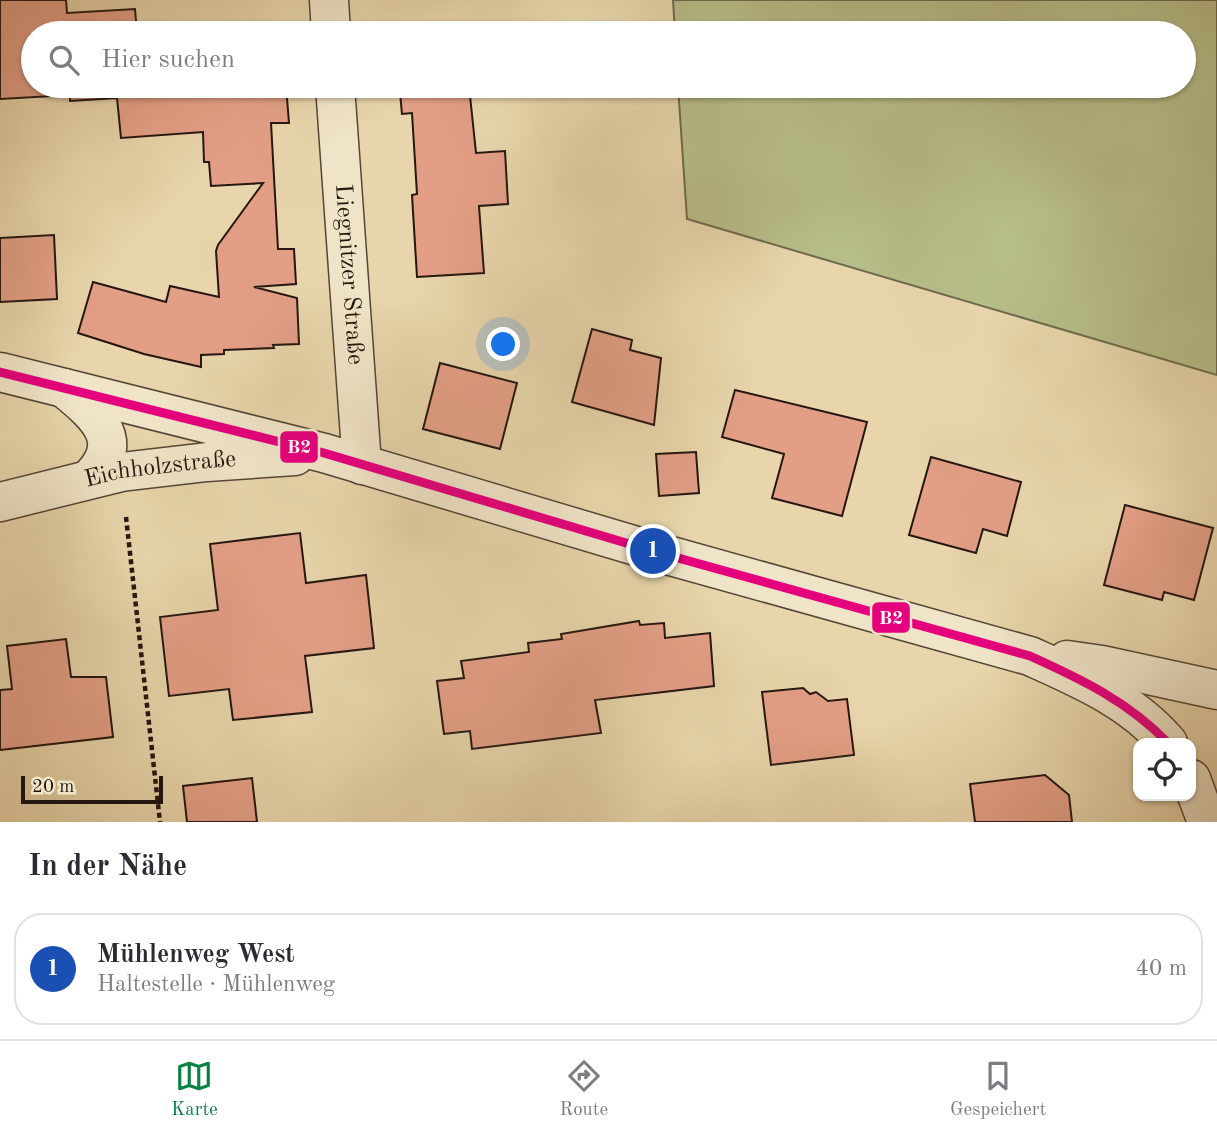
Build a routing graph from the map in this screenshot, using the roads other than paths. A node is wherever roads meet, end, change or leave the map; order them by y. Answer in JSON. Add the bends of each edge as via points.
{"nodes":[{"id":1,"x":329,"y":0,"type":"edge"},
{"id":2,"x":330,"y":21,"type":"edge"},
{"id":3,"x":336,"y":98,"type":"edge"},
{"id":4,"x":0,"y":372,"type":"edge"},
{"id":5,"x":62,"y":387,"type":"junction"},
{"id":6,"x":324,"y":453,"type":"junction"},
{"id":7,"x":362,"y":465,"type":"junction"},
{"id":8,"x":105,"y":476,"type":"junction"},
{"id":9,"x":0,"y":502,"type":"edge"},
{"id":10,"x":1030,"y":656,"type":"junction"},
{"id":11,"x":1217,"y":690,"type":"edge"},
{"id":12,"x":1164,"y":738,"type":"edge"},
{"id":13,"x":1196,"y":792,"type":"edge"},
{"id":14,"x":1207,"y":822,"type":"edge"}],
"edges":[{"from":1,"to":2,"type":"street"},
{"from":3,"to":7,"type":"street","name":"Liegnitzer Straße"},
{"from":4,"to":5,"type":"street"},
{"from":5,"to":6,"type":"street"},
{"from":5,"to":8,"type":"street","via":[[87,407],[107,434]]},
{"from":6,"to":7,"type":"street"},
{"from":6,"to":8,"type":"street","name":"Eichholzstraße"},
{"from":7,"to":10,"type":"street"},
{"from":8,"to":9,"type":"street","name":"Eichholzstraße"},
{"from":10,"to":11,"type":"street","via":[[1102,665]]},
{"from":10,"to":12,"type":"street","via":[[1120,700]]},
{"from":13,"to":14,"type":"street"}]}
